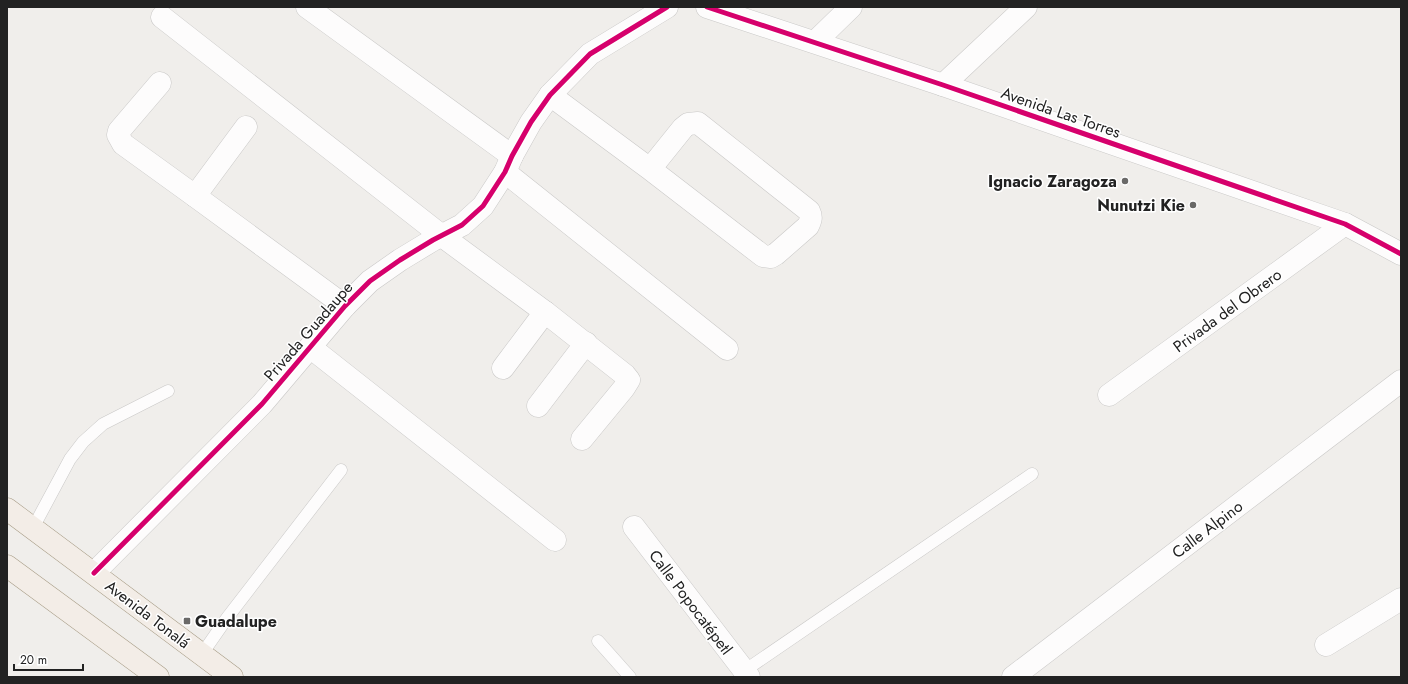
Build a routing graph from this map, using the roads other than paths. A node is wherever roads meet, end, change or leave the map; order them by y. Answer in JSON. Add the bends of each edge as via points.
{"nodes":[{"id":1,"x":307,"y":7,"type":"edge"},
{"id":2,"x":667,"y":7,"type":"edge"},
{"id":3,"x":703,"y":7,"type":"edge"},
{"id":4,"x":851,"y":7,"type":"edge"},
{"id":5,"x":1026,"y":7,"type":"edge"},
{"id":6,"x":162,"y":17,"type":"dead end"},
{"id":7,"x":815,"y":42,"type":"junction"},
{"id":8,"x":160,"y":82,"type":"dead end"},
{"id":9,"x":943,"y":84,"type":"junction"},
{"id":10,"x":550,"y":95,"type":"junction"},
{"id":11,"x":246,"y":127,"type":"dead end"},
{"id":12,"x":508,"y":164,"type":"junction"},
{"id":13,"x":650,"y":168,"type":"junction"},
{"id":14,"x":195,"y":196,"type":"junction"},
{"id":15,"x":1345,"y":224,"type":"junction"},
{"id":16,"x":442,"y":236,"type":"junction"},
{"id":17,"x":1401,"y":254,"type":"edge"},
{"id":18,"x":344,"y":306,"type":"junction"},
{"id":19,"x":545,"y":312,"type":"junction"},
{"id":20,"x":586,"y":343,"type":"junction"},
{"id":21,"x":310,"y":347,"type":"junction"},
{"id":22,"x":727,"y":350,"type":"dead end"},
{"id":23,"x":503,"y":368,"type":"dead end"},
{"id":24,"x":1401,"y":381,"type":"edge"},
{"id":25,"x":168,"y":392,"type":"dead end"},
{"id":26,"x":1109,"y":395,"type":"dead end"},
{"id":27,"x":538,"y":406,"type":"dead end"},
{"id":28,"x":582,"y":439,"type":"dead end"},
{"id":29,"x":341,"y":470,"type":"dead end"},
{"id":30,"x":1032,"y":474,"type":"dead end"},
{"id":31,"x":7,"y":509,"type":"edge"},
{"id":32,"x":634,"y":527,"type":"dead end"},
{"id":33,"x":33,"y":528,"type":"junction"},
{"id":34,"x":555,"y":540,"type":"dead end"},
{"id":35,"x":7,"y":566,"type":"edge"},
{"id":36,"x":94,"y":573,"type":"junction"},
{"id":37,"x":1401,"y":599,"type":"edge"},
{"id":38,"x":598,"y":641,"type":"dead end"},
{"id":39,"x":1326,"y":645,"type":"dead end"},
{"id":40,"x":202,"y":654,"type":"junction"},
{"id":41,"x":746,"y":674,"type":"edge"},
{"id":42,"x":158,"y":677,"type":"edge"},
{"id":43,"x":232,"y":677,"type":"edge"},
{"id":44,"x":630,"y":677,"type":"edge"},
{"id":45,"x":1012,"y":677,"type":"edge"}],
"edges":[{"from":1,"to":12,"type":"street"},
{"from":2,"to":10,"type":"street","name":"Privada Guadaupe","via":[[590,54]]},
{"from":3,"to":7,"type":"street","name":"Avenida Las Torres"},
{"from":4,"to":7,"type":"street"},
{"from":5,"to":9,"type":"street"},
{"from":6,"to":16,"type":"street"},
{"from":7,"to":9,"type":"street","name":"Avenida Las Torres"},
{"from":8,"to":14,"type":"street","via":[[118,135],[123,144]]},
{"from":9,"to":15,"type":"street","name":"Avenida Las Torres"},
{"from":10,"to":12,"type":"street","name":"Privada Guadaupe","via":[[531,122]]},
{"from":10,"to":13,"type":"street"},
{"from":11,"to":14,"type":"street"},
{"from":12,"to":16,"type":"street","name":"Privada Guadaupe","via":[[483,206],[462,225]]},
{"from":12,"to":22,"type":"street"},
{"from":13,"to":13,"type":"street","via":[[683,128],[688,124],[698,123],[805,207],[812,216],[808,226],[776,254],[772,257],[763,256]]},
{"from":14,"to":18,"type":"street"},
{"from":15,"to":17,"type":"street","name":"Avenida Las Torres"},
{"from":15,"to":26,"type":"street","name":"Privada del Obrero"},
{"from":16,"to":18,"type":"street","name":"Privada Guadaupe","via":[[370,281]]},
{"from":16,"to":19,"type":"street"},
{"from":18,"to":21,"type":"street","name":"Privada Guadaupe"},
{"from":19,"to":20,"type":"street"},
{"from":19,"to":23,"type":"street"},
{"from":20,"to":27,"type":"street"},
{"from":20,"to":28,"type":"street","via":[[628,380]]},
{"from":21,"to":34,"type":"street"},
{"from":21,"to":36,"type":"street","name":"Privada Guadaupe","via":[[262,404]]},
{"from":24,"to":45,"type":"street","name":"Calle Alpino"},
{"from":25,"to":33,"type":"lane","via":[[103,424],[83,442],[70,459]]},
{"from":29,"to":40,"type":"lane"},
{"from":30,"to":41,"type":"lane"},
{"from":31,"to":33,"type":"main road","name":"Avenida Tonalá"},
{"from":32,"to":41,"type":"street","name":"Calle Popocatépetl"},
{"from":33,"to":36,"type":"main road","name":"Avenida Tonalá"},
{"from":35,"to":42,"type":"main road"},
{"from":36,"to":40,"type":"main road","name":"Avenida Tonalá"},
{"from":37,"to":39,"type":"street"},
{"from":38,"to":44,"type":"lane"},
{"from":40,"to":43,"type":"main road","name":"Avenida Tonalá"}]}
